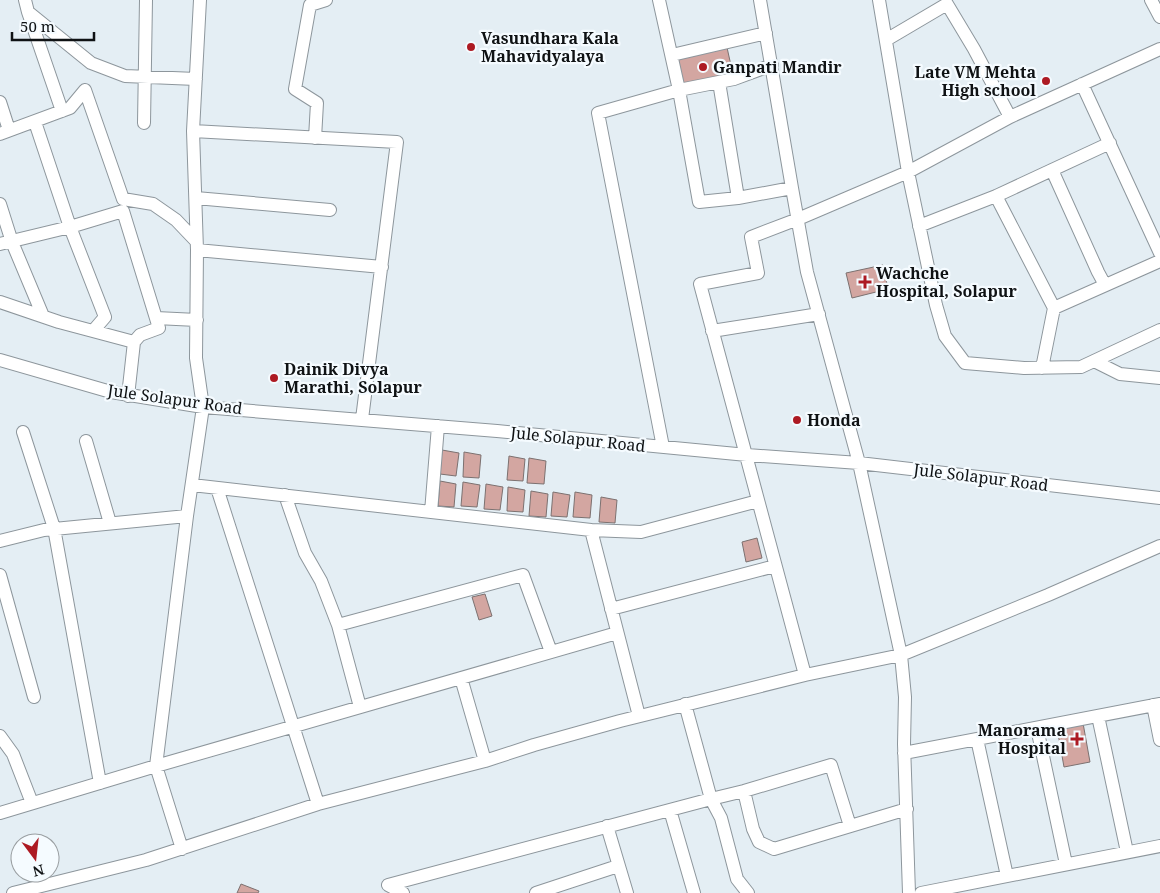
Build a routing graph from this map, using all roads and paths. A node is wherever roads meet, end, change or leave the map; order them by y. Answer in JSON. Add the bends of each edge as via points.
{"nodes":[{"id":1,"x":146,"y":0,"type":"edge"},
{"id":2,"x":200,"y":0,"type":"edge"},
{"id":3,"x":326,"y":0,"type":"edge"},
{"id":4,"x":659,"y":0,"type":"edge"},
{"id":5,"x":760,"y":0,"type":"edge"},
{"id":6,"x":879,"y":0,"type":"edge"},
{"id":7,"x":1152,"y":0,"type":"edge"},
{"id":8,"x":26,"y":6,"type":"edge"},
{"id":9,"x":1160,"y":17,"type":"edge"},
{"id":10,"x":766,"y":33,"type":"junction"},
{"id":11,"x":886,"y":40,"type":"junction"},
{"id":12,"x":1160,"y":49,"type":"edge"},
{"id":13,"x":672,"y":55,"type":"junction"},
{"id":14,"x":772,"y":65,"type":"junction"},
{"id":15,"x":145,"y":77,"type":"junction"},
{"id":16,"x":196,"y":79,"type":"junction"},
{"id":17,"x":719,"y":82,"type":"junction"},
{"id":18,"x":1082,"y":84,"type":"junction"},
{"id":19,"x":679,"y":90,"type":"junction"},
{"id":20,"x":0,"y":102,"type":"edge"},
{"id":21,"x":62,"y":111,"type":"junction"},
{"id":22,"x":1010,"y":117,"type":"junction"},
{"id":23,"x":35,"y":122,"type":"junction"},
{"id":24,"x":144,"y":122,"type":"dead end"},
{"id":25,"x":194,"y":131,"type":"junction"},
{"id":26,"x":5,"y":132,"type":"edge"},
{"id":27,"x":316,"y":138,"type":"junction"},
{"id":28,"x":1110,"y":144,"type":"junction"},
{"id":29,"x":1052,"y":170,"type":"junction"},
{"id":30,"x":908,"y":172,"type":"junction"},
{"id":31,"x":792,"y":188,"type":"junction"},
{"id":32,"x":996,"y":196,"type":"junction"},
{"id":33,"x":196,"y":198,"type":"junction"},
{"id":34,"x":738,"y":198,"type":"junction"},
{"id":35,"x":0,"y":204,"type":"edge"},
{"id":36,"x":330,"y":210,"type":"dead end"},
{"id":37,"x":798,"y":219,"type":"junction"},
{"id":38,"x":919,"y":226,"type":"junction"},
{"id":39,"x":70,"y":227,"type":"junction"},
{"id":40,"x":6,"y":243,"type":"edge"},
{"id":41,"x":197,"y":246,"type":"junction"},
{"id":42,"x":1160,"y":253,"type":"edge"},
{"id":43,"x":1160,"y":261,"type":"edge"},
{"id":44,"x":382,"y":268,"type":"junction"},
{"id":45,"x":1105,"y":285,"type":"junction"},
{"id":46,"x":0,"y":302,"type":"edge"},
{"id":47,"x":1054,"y":308,"type":"junction"},
{"id":48,"x":819,"y":314,"type":"junction"},
{"id":49,"x":43,"y":316,"type":"junction"},
{"id":50,"x":156,"y":318,"type":"junction"},
{"id":51,"x":197,"y":320,"type":"junction"},
{"id":52,"x":1160,"y":330,"type":"edge"},
{"id":53,"x":93,"y":331,"type":"junction"},
{"id":54,"x":712,"y":331,"type":"junction"},
{"id":55,"x":134,"y":342,"type":"junction"},
{"id":56,"x":0,"y":360,"type":"edge"},
{"id":57,"x":1094,"y":361,"type":"junction"},
{"id":58,"x":1042,"y":368,"type":"junction"},
{"id":59,"x":1160,"y":378,"type":"edge"},
{"id":60,"x":128,"y":396,"type":"junction"},
{"id":61,"x":203,"y":407,"type":"junction"},
{"id":62,"x":362,"y":419,"type":"junction"},
{"id":63,"x":438,"y":426,"type":"junction"},
{"id":64,"x":23,"y":432,"type":"dead end"},
{"id":65,"x":86,"y":441,"type":"dead end"},
{"id":66,"x":663,"y":447,"type":"junction"},
{"id":67,"x":746,"y":456,"type":"junction"},
{"id":68,"x":859,"y":463,"type":"junction"},
{"id":69,"x":192,"y":484,"type":"junction"},
{"id":70,"x":217,"y":488,"type":"junction"},
{"id":71,"x":285,"y":495,"type":"junction"},
{"id":72,"x":1160,"y":498,"type":"edge"},
{"id":73,"x":758,"y":501,"type":"junction"},
{"id":74,"x":431,"y":512,"type":"junction"},
{"id":75,"x":187,"y":516,"type":"junction"},
{"id":76,"x":110,"y":523,"type":"junction"},
{"id":77,"x":54,"y":528,"type":"junction"},
{"id":78,"x":591,"y":530,"type":"junction"},
{"id":79,"x":1,"y":538,"type":"edge"},
{"id":80,"x":1160,"y":546,"type":"edge"},
{"id":81,"x":775,"y":566,"type":"junction"},
{"id":82,"x":0,"y":575,"type":"edge"},
{"id":83,"x":611,"y":610,"type":"junction"},
{"id":84,"x":338,"y":625,"type":"junction"},
{"id":85,"x":617,"y":633,"type":"junction"},
{"id":86,"x":551,"y":652,"type":"junction"},
{"id":87,"x":901,"y":655,"type":"junction"},
{"id":88,"x":805,"y":675,"type":"junction"},
{"id":89,"x":461,"y":678,"type":"junction"},
{"id":90,"x":34,"y":696,"type":"dead end"},
{"id":91,"x":685,"y":704,"type":"junction"},
{"id":92,"x":1157,"y":705,"type":"edge"},
{"id":93,"x":360,"y":707,"type":"junction"},
{"id":94,"x":639,"y":716,"type":"junction"},
{"id":95,"x":1098,"y":716,"type":"junction"},
{"id":96,"x":293,"y":726,"type":"junction"},
{"id":97,"x":1037,"y":728,"type":"junction"},
{"id":98,"x":0,"y":736,"type":"edge"},
{"id":99,"x":977,"y":739,"type":"junction"},
{"id":100,"x":1160,"y":740,"type":"edge"},
{"id":101,"x":904,"y":753,"type":"junction"},
{"id":102,"x":485,"y":761,"type":"junction"},
{"id":103,"x":156,"y":766,"type":"junction"},
{"id":104,"x":100,"y":783,"type":"junction"},
{"id":105,"x":744,"y":792,"type":"junction"},
{"id":106,"x":710,"y":799,"type":"junction"},
{"id":107,"x":32,"y":804,"type":"junction"},
{"id":108,"x":318,"y":804,"type":"junction"},
{"id":109,"x":670,"y":810,"type":"junction"},
{"id":110,"x":907,"y":810,"type":"junction"},
{"id":111,"x":0,"y":813,"type":"edge"},
{"id":112,"x":607,"y":826,"type":"junction"},
{"id":113,"x":850,"y":826,"type":"junction"},
{"id":114,"x":1160,"y":846,"type":"edge"},
{"id":115,"x":182,"y":849,"type":"junction"},
{"id":116,"x":1127,"y":852,"type":"junction"},
{"id":117,"x":1066,"y":864,"type":"junction"},
{"id":118,"x":618,"y":866,"type":"junction"},
{"id":119,"x":1007,"y":876,"type":"junction"},
{"id":120,"x":13,"y":893,"type":"edge"},
{"id":121,"x":403,"y":893,"type":"edge"},
{"id":122,"x":536,"y":893,"type":"edge"},
{"id":123,"x":626,"y":893,"type":"edge"},
{"id":124,"x":694,"y":893,"type":"edge"},
{"id":125,"x":748,"y":893,"type":"edge"},
{"id":126,"x":909,"y":893,"type":"edge"},
{"id":127,"x":921,"y":893,"type":"edge"}],
"edges":[{"from":1,"to":15,"type":"street"},
{"from":2,"to":16,"type":"street"},
{"from":3,"to":27,"type":"street","via":[[310,4],[294,89],[317,103]]},
{"from":4,"to":13,"type":"street"},
{"from":5,"to":10,"type":"street"},
{"from":6,"to":11,"type":"street"},
{"from":7,"to":9,"type":"street"},
{"from":8,"to":15,"type":"street","via":[[91,63],[124,76]]},
{"from":8,"to":21,"type":"street"},
{"from":10,"to":13,"type":"street"},
{"from":10,"to":14,"type":"street"},
{"from":11,"to":22,"type":"street","via":[[947,4]]},
{"from":11,"to":30,"type":"street"},
{"from":12,"to":18,"type":"street"},
{"from":13,"to":19,"type":"street"},
{"from":14,"to":17,"type":"street"},
{"from":14,"to":31,"type":"street"},
{"from":15,"to":16,"type":"street"},
{"from":15,"to":24,"type":"street"},
{"from":16,"to":25,"type":"street"},
{"from":17,"to":19,"type":"street"},
{"from":17,"to":34,"type":"street"},
{"from":18,"to":22,"type":"street"},
{"from":18,"to":28,"type":"street"},
{"from":19,"to":34,"type":"street","via":[[699,202]]},
{"from":19,"to":66,"type":"street","via":[[598,113]]},
{"from":20,"to":26,"type":"street"},
{"from":21,"to":23,"type":"street"},
{"from":21,"to":41,"type":"street","via":[[70,108],[86,90],[123,199],[153,204],[176,220]]},
{"from":22,"to":30,"type":"street"},
{"from":23,"to":26,"type":"street"},
{"from":23,"to":39,"type":"street"},
{"from":25,"to":27,"type":"street"},
{"from":25,"to":33,"type":"street"},
{"from":27,"to":44,"type":"street","via":[[397,142]]},
{"from":28,"to":29,"type":"street"},
{"from":28,"to":42,"type":"street"},
{"from":29,"to":32,"type":"street"},
{"from":29,"to":45,"type":"street"},
{"from":30,"to":37,"type":"street"},
{"from":30,"to":38,"type":"street"},
{"from":31,"to":34,"type":"street"},
{"from":31,"to":37,"type":"street"},
{"from":32,"to":38,"type":"street"},
{"from":32,"to":47,"type":"street"},
{"from":33,"to":36,"type":"street"},
{"from":33,"to":41,"type":"street"},
{"from":35,"to":40,"type":"street"},
{"from":37,"to":48,"type":"street","via":[[807,272]]},
{"from":37,"to":54,"type":"street","via":[[751,237],[758,273],[700,284]]},
{"from":38,"to":58,"type":"street","via":[[945,336],[965,363]]},
{"from":39,"to":40,"type":"street"},
{"from":39,"to":50,"type":"street","via":[[124,211]]},
{"from":39,"to":53,"type":"street","via":[[105,317]]},
{"from":40,"to":49,"type":"street"},
{"from":41,"to":44,"type":"street"},
{"from":41,"to":51,"type":"street"},
{"from":43,"to":45,"type":"street"},
{"from":44,"to":62,"type":"street"},
{"from":45,"to":47,"type":"street"},
{"from":46,"to":49,"type":"street"},
{"from":47,"to":58,"type":"street"},
{"from":48,"to":54,"type":"street"},
{"from":48,"to":68,"type":"street"},
{"from":49,"to":53,"type":"street"},
{"from":50,"to":51,"type":"street"},
{"from":50,"to":55,"type":"street","via":[[159,328],[140,335]]},
{"from":51,"to":61,"type":"street","via":[[196,358]]},
{"from":52,"to":57,"type":"street"},
{"from":53,"to":55,"type":"street"},
{"from":54,"to":67,"type":"street"},
{"from":55,"to":60,"type":"street"},
{"from":56,"to":60,"type":"street","name":"Jule Solapur Road"},
{"from":57,"to":58,"type":"street","via":[[1081,367]]},
{"from":57,"to":59,"type":"street","via":[[1120,374]]},
{"from":60,"to":61,"type":"street","name":"Jule Solapur Road"},
{"from":61,"to":62,"type":"street","name":"Jule Solapur Road"},
{"from":61,"to":69,"type":"street"},
{"from":62,"to":63,"type":"street","name":"Jule Solapur Road"},
{"from":63,"to":66,"type":"street","name":"Jule Solapur Road"},
{"from":63,"to":74,"type":"street"},
{"from":64,"to":77,"type":"street"},
{"from":65,"to":76,"type":"street"},
{"from":66,"to":67,"type":"street","name":"Jule Solapur Road"},
{"from":67,"to":68,"type":"street","name":"Jule Solapur Road"},
{"from":67,"to":73,"type":"street"},
{"from":68,"to":72,"type":"street","name":"Jule Solapur Road"},
{"from":68,"to":87,"type":"street"},
{"from":69,"to":70,"type":"street"},
{"from":69,"to":75,"type":"street"},
{"from":70,"to":71,"type":"street"},
{"from":70,"to":96,"type":"street"},
{"from":71,"to":74,"type":"street"},
{"from":71,"to":84,"type":"street","via":[[305,553],[321,581]]},
{"from":73,"to":78,"type":"street","via":[[641,532]]},
{"from":73,"to":81,"type":"street"},
{"from":74,"to":78,"type":"street"},
{"from":75,"to":76,"type":"street"},
{"from":75,"to":103,"type":"street"},
{"from":76,"to":77,"type":"street"},
{"from":77,"to":79,"type":"street"},
{"from":77,"to":104,"type":"street"},
{"from":78,"to":83,"type":"street"},
{"from":80,"to":87,"type":"street"},
{"from":81,"to":83,"type":"street"},
{"from":81,"to":88,"type":"street"},
{"from":82,"to":90,"type":"street"},
{"from":83,"to":85,"type":"street"},
{"from":84,"to":86,"type":"street","via":[[523,575]]},
{"from":84,"to":93,"type":"street"},
{"from":85,"to":86,"type":"street"},
{"from":85,"to":94,"type":"street"},
{"from":86,"to":89,"type":"street"},
{"from":87,"to":88,"type":"street"},
{"from":87,"to":101,"type":"street","via":[[905,697]]},
{"from":88,"to":91,"type":"street"},
{"from":89,"to":93,"type":"street"},
{"from":89,"to":102,"type":"street"},
{"from":91,"to":94,"type":"street"},
{"from":91,"to":106,"type":"street"},
{"from":92,"to":95,"type":"street"},
{"from":92,"to":100,"type":"street"},
{"from":93,"to":96,"type":"street"},
{"from":94,"to":102,"type":"street"},
{"from":95,"to":97,"type":"street"},
{"from":95,"to":116,"type":"street"},
{"from":96,"to":103,"type":"street"},
{"from":96,"to":108,"type":"street"},
{"from":97,"to":99,"type":"street"},
{"from":97,"to":117,"type":"street"},
{"from":98,"to":107,"type":"street","via":[[13,754]]},
{"from":99,"to":101,"type":"street"},
{"from":99,"to":119,"type":"street"},
{"from":101,"to":110,"type":"street"},
{"from":102,"to":108,"type":"street"},
{"from":103,"to":104,"type":"street"},
{"from":103,"to":115,"type":"street"},
{"from":104,"to":107,"type":"street"},
{"from":105,"to":106,"type":"street"},
{"from":105,"to":113,"type":"street","via":[[759,842],[774,849]]},
{"from":105,"to":113,"type":"street","via":[[831,765]]},
{"from":106,"to":109,"type":"street"},
{"from":106,"to":125,"type":"street","via":[[721,818],[737,879]]},
{"from":107,"to":111,"type":"street"},
{"from":108,"to":115,"type":"street"},
{"from":109,"to":112,"type":"street"},
{"from":109,"to":124,"type":"street"},
{"from":110,"to":113,"type":"street"},
{"from":110,"to":126,"type":"street"},
{"from":112,"to":118,"type":"street"},
{"from":112,"to":121,"type":"street","via":[[388,885]]},
{"from":114,"to":116,"type":"street"},
{"from":115,"to":120,"type":"street"},
{"from":116,"to":117,"type":"street"},
{"from":117,"to":119,"type":"street"},
{"from":118,"to":122,"type":"street"},
{"from":118,"to":123,"type":"street"},
{"from":119,"to":127,"type":"street"}]}
